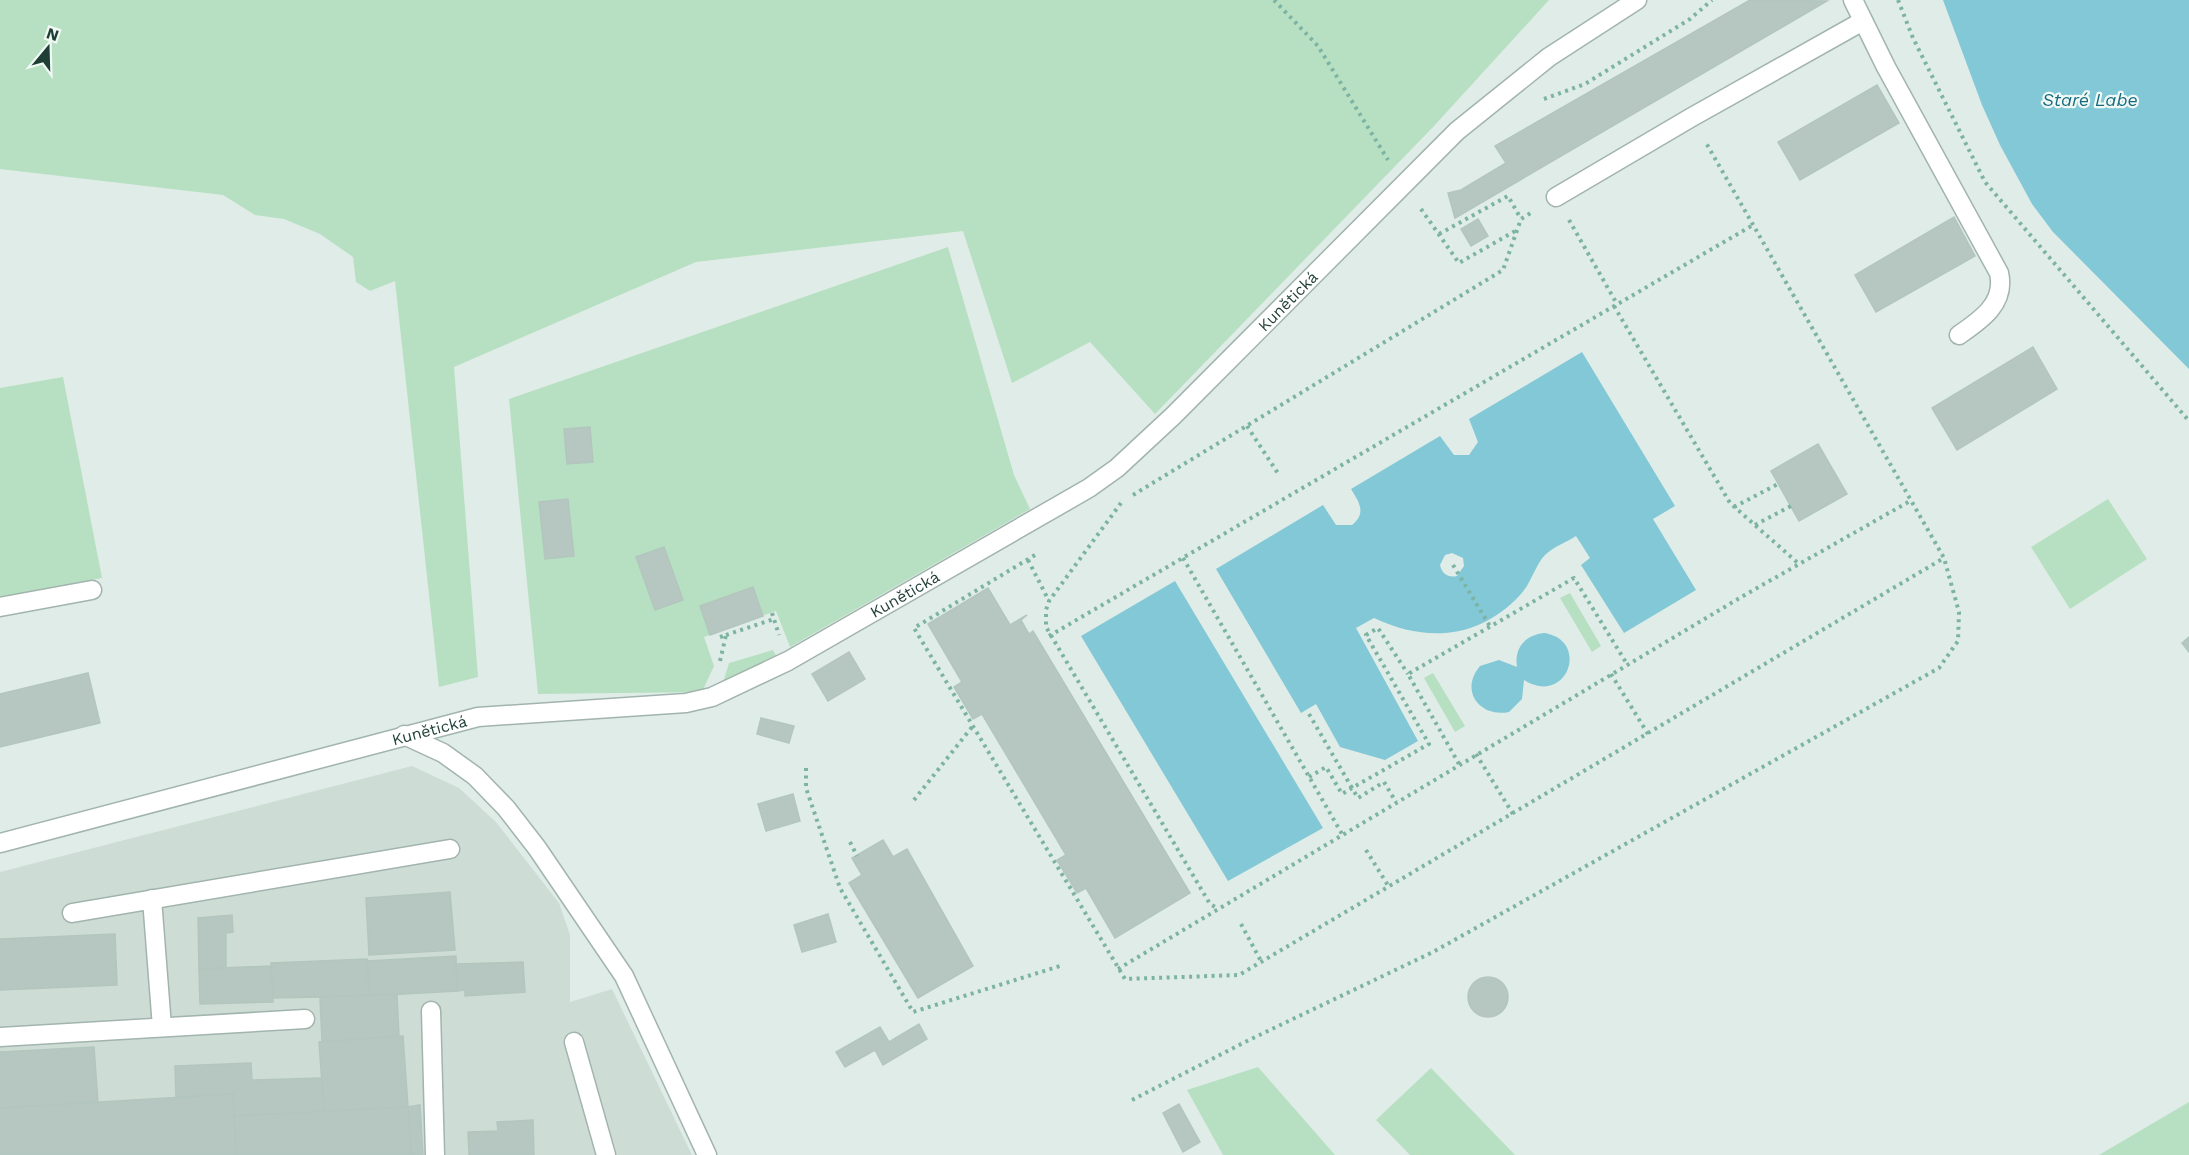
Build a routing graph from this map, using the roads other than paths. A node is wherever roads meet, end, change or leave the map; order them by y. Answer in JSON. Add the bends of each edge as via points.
{"nodes":[{"id":1,"x":1637,"y":0,"type":"edge"},
{"id":2,"x":1853,"y":0,"type":"edge"},
{"id":3,"x":1863,"y":21,"type":"junction"},
{"id":4,"x":1556,"y":197,"type":"road end"},
{"id":5,"x":1959,"y":335,"type":"dead end"},
{"id":6,"x":92,"y":590,"type":"dead end"},
{"id":7,"x":0,"y":607,"type":"edge"},
{"id":8,"x":404,"y":735,"type":"junction"},
{"id":9,"x":0,"y":843,"type":"edge"},
{"id":10,"x":450,"y":849,"type":"dead end"},
{"id":11,"x":152,"y":899,"type":"junction"},
{"id":12,"x":72,"y":913,"type":"dead end"},
{"id":13,"x":431,"y":1011,"type":"dead end"},
{"id":14,"x":305,"y":1019,"type":"dead end"},
{"id":15,"x":162,"y":1027,"type":"junction"},
{"id":16,"x":0,"y":1037,"type":"edge"},
{"id":17,"x":574,"y":1042,"type":"dead end"},
{"id":18,"x":435,"y":1155,"type":"edge"},
{"id":19,"x":606,"y":1155,"type":"edge"},
{"id":20,"x":707,"y":1155,"type":"edge"}],
"edges":[{"from":1,"to":8,"type":"street","name":"Kunětická","via":[[1549,57],[1457,131],[1173,416],[1117,468],[1089,488],[788,661],[712,696],[686,703],[478,717]]},
{"from":2,"to":3,"type":"street"},
{"from":3,"to":4,"type":"street"},
{"from":3,"to":5,"type":"street","via":[[1999,273],[2002,284],[1995,303]]},
{"from":6,"to":7,"type":"street"},
{"from":8,"to":9,"type":"street","name":"Kunětická"},
{"from":8,"to":20,"type":"street","via":[[443,753],[475,776],[537,848],[624,976]]},
{"from":10,"to":11,"type":"street"},
{"from":11,"to":12,"type":"street"},
{"from":11,"to":15,"type":"street"},
{"from":13,"to":18,"type":"street"},
{"from":14,"to":15,"type":"street"},
{"from":15,"to":16,"type":"street"},
{"from":17,"to":19,"type":"street"}]}
